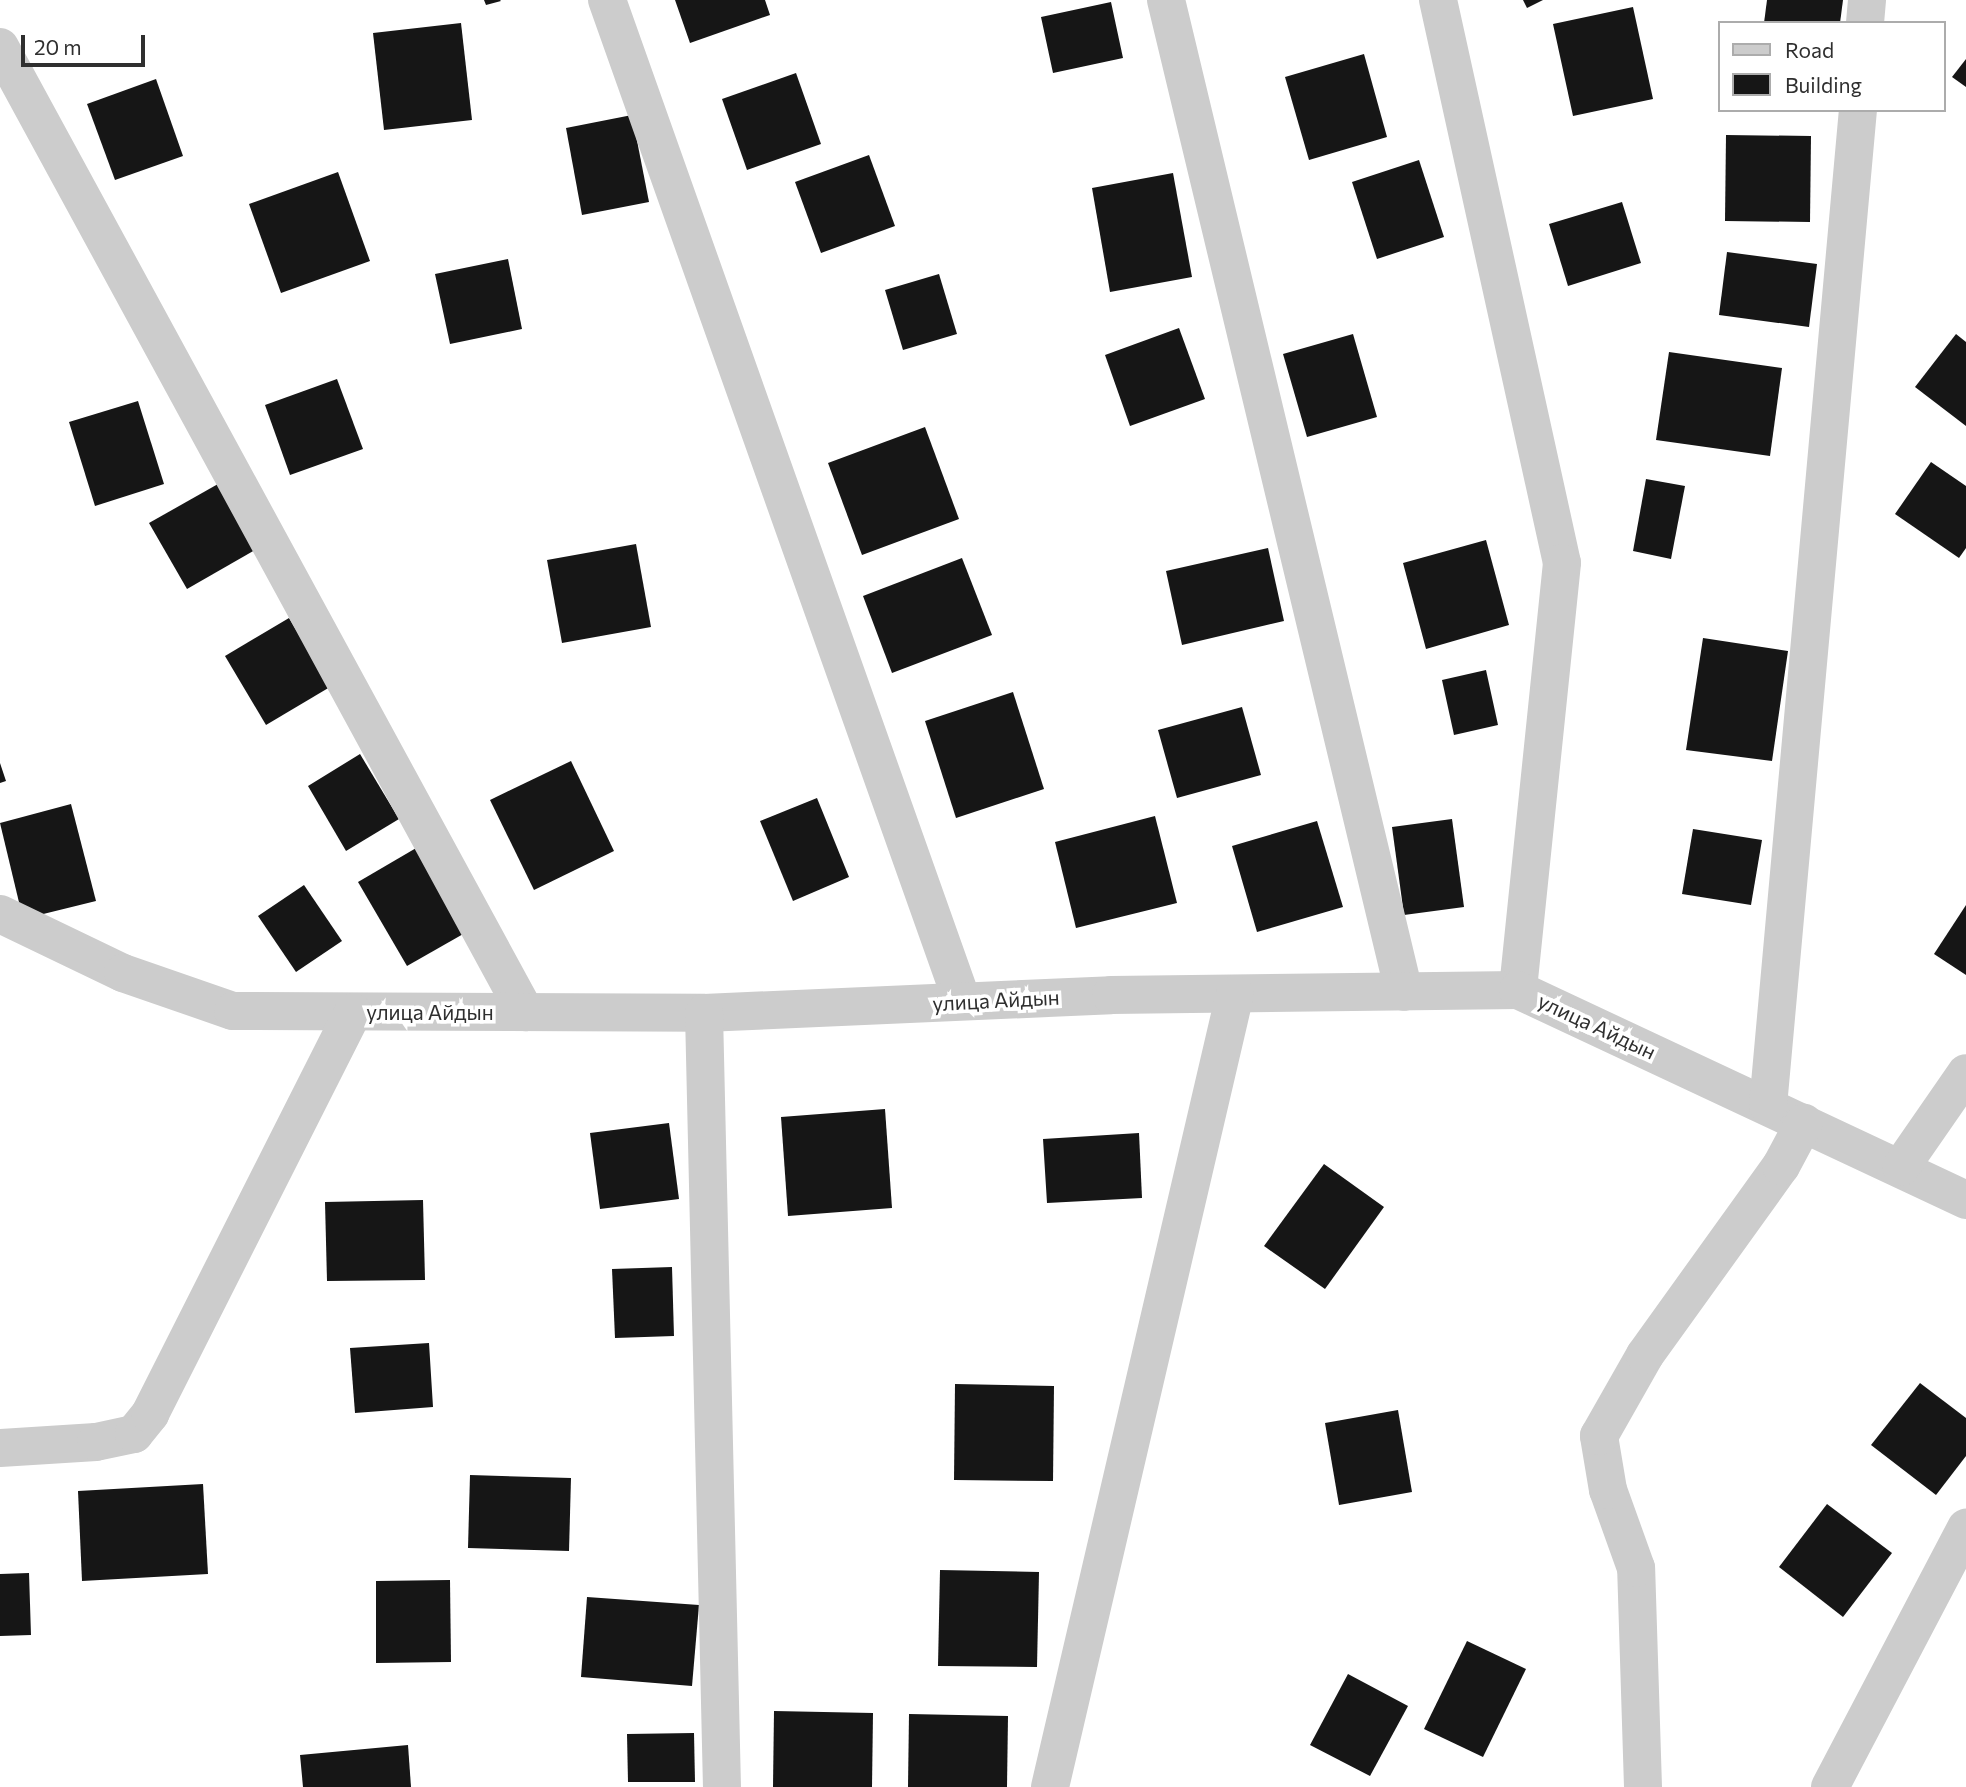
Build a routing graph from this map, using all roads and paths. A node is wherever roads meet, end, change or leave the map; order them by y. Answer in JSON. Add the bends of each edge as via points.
{"nodes":[{"id":1,"x":607,"y":0,"type":"edge"},
{"id":2,"x":1166,"y":0,"type":"edge"},
{"id":3,"x":1438,"y":0,"type":"edge"},
{"id":4,"x":1867,"y":0,"type":"edge"},
{"id":5,"x":1865,"y":21,"type":"edge"},
{"id":6,"x":0,"y":47,"type":"edge"},
{"id":7,"x":1858,"y":112,"type":"edge"},
{"id":8,"x":0,"y":914,"type":"edge"},
{"id":9,"x":1518,"y":990,"type":"junction"},
{"id":10,"x":1404,"y":992,"type":"junction"},
{"id":11,"x":1235,"y":993,"type":"junction"},
{"id":12,"x":962,"y":1001,"type":"junction"},
{"id":13,"x":353,"y":1012,"type":"junction"},
{"id":14,"x":525,"y":1012,"type":"junction"},
{"id":15,"x":704,"y":1013,"type":"junction"},
{"id":16,"x":1966,"y":1073,"type":"edge"},
{"id":17,"x":1768,"y":1107,"type":"junction"},
{"id":18,"x":1804,"y":1124,"type":"junction"},
{"id":19,"x":1901,"y":1167,"type":"junction"},
{"id":20,"x":1966,"y":1200,"type":"edge"},
{"id":21,"x":0,"y":1448,"type":"edge"},
{"id":22,"x":1966,"y":1528,"type":"edge"},
{"id":23,"x":722,"y":1787,"type":"edge"},
{"id":24,"x":1050,"y":1787,"type":"edge"},
{"id":25,"x":1643,"y":1787,"type":"edge"},
{"id":26,"x":1830,"y":1787,"type":"edge"}],
"edges":[{"from":1,"to":12,"type":"street"},
{"from":2,"to":10,"type":"street"},
{"from":3,"to":9,"type":"street","via":[[1562,563]]},
{"from":4,"to":5,"type":"street"},
{"from":6,"to":14,"type":"street"},
{"from":7,"to":17,"type":"street"},
{"from":8,"to":13,"type":"street","name":"улица Айдын","via":[[123,973],[233,1011]]},
{"from":9,"to":10,"type":"street","name":"улица Айдын"},
{"from":9,"to":17,"type":"street","name":"улица Айдын"},
{"from":10,"to":11,"type":"street","name":"улица Айдын"},
{"from":11,"to":12,"type":"street","name":"улица Айдын"},
{"from":11,"to":24,"type":"street"},
{"from":12,"to":15,"type":"street","name":"улица Айдын"},
{"from":13,"to":14,"type":"street","name":"улица Айдын"},
{"from":13,"to":21,"type":"street","via":[[150,1414],[134,1434],[96,1442]]},
{"from":14,"to":15,"type":"street","name":"улица Айдын"},
{"from":15,"to":23,"type":"street"},
{"from":16,"to":19,"type":"street"},
{"from":17,"to":18,"type":"street","name":"улица Айдын"},
{"from":18,"to":19,"type":"street","name":"улица Айдын"},
{"from":18,"to":25,"type":"street","via":[[1781,1166],[1645,1355],[1600,1436],[1608,1490],[1636,1568]]},
{"from":19,"to":20,"type":"street","name":"улица Айдын"},
{"from":22,"to":26,"type":"street"}]}
